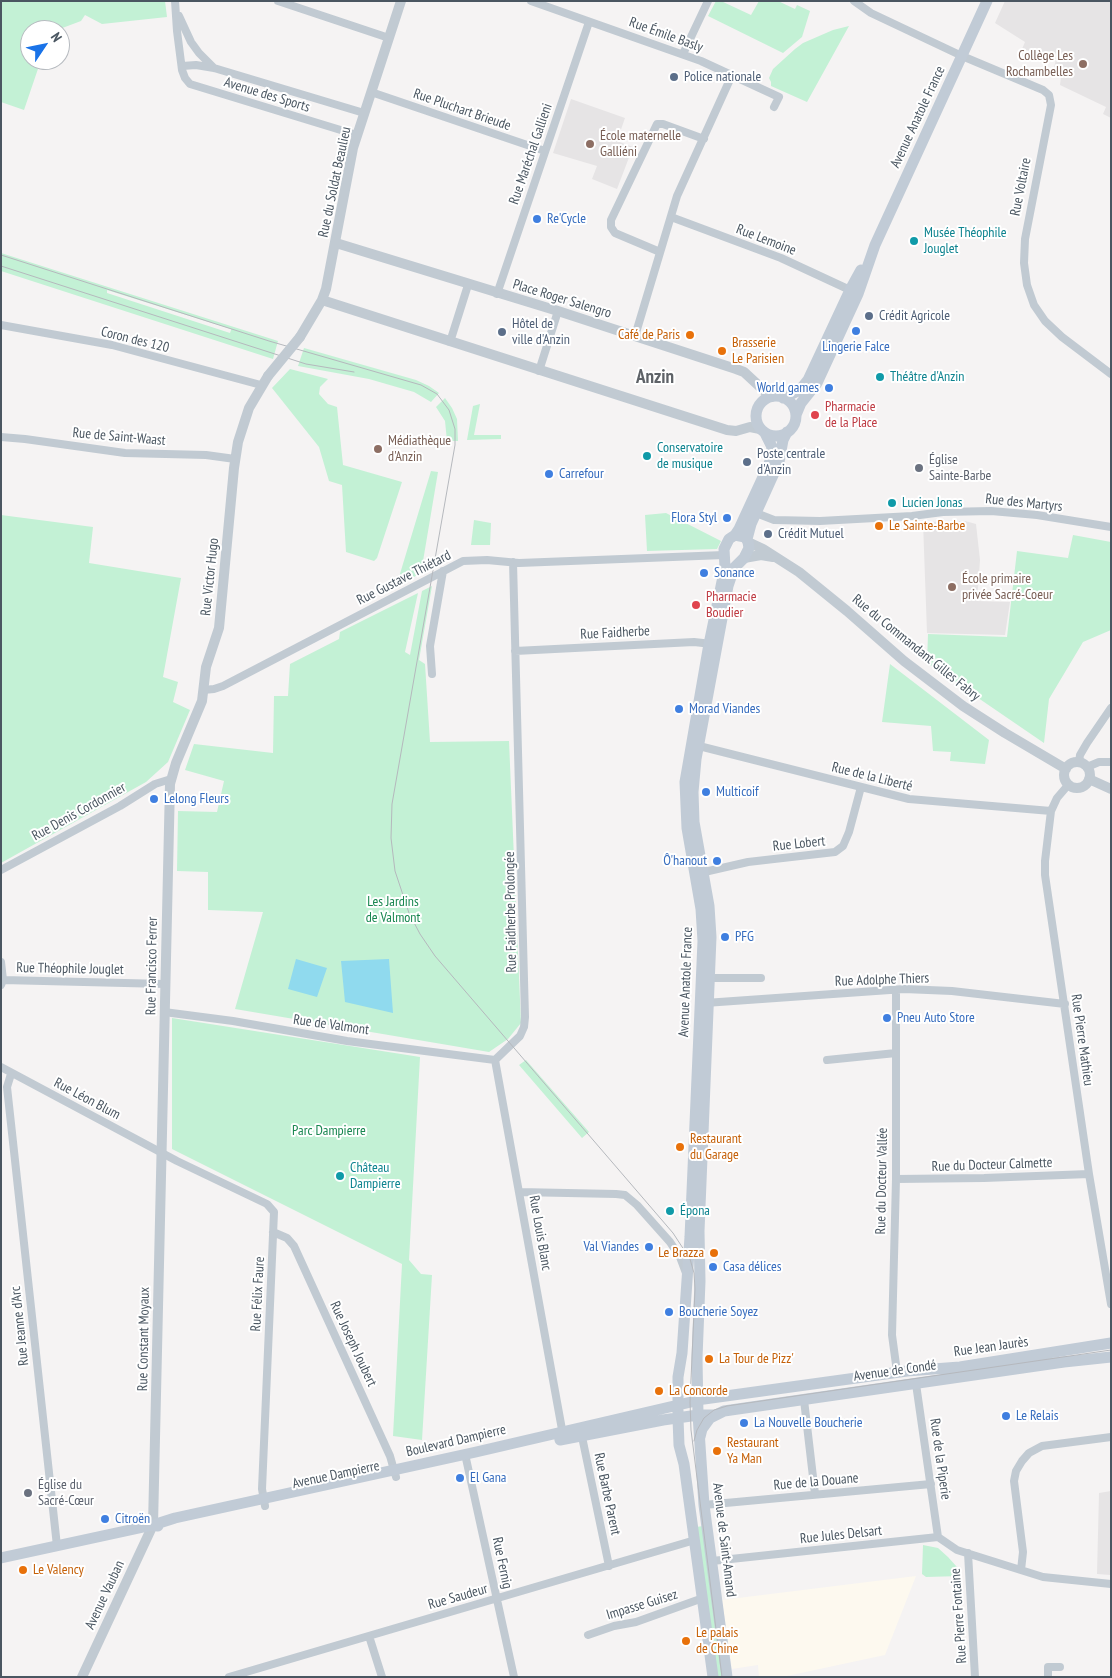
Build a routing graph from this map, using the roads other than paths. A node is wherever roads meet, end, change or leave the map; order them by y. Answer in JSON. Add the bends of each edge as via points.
{"nodes":[{"id":1,"x":278,"y":1,"type":"edge"},
{"id":2,"x":401,"y":1,"type":"edge"},
{"id":3,"x":531,"y":1,"type":"edge"},
{"id":4,"x":708,"y":1,"type":"edge"},
{"id":5,"x":854,"y":1,"type":"edge"},
{"id":6,"x":987,"y":1,"type":"edge"},
{"id":7,"x":175,"y":4,"type":"edge"},
{"id":8,"x":589,"y":22,"type":"junction"},
{"id":9,"x":389,"y":38,"type":"junction"},
{"id":10,"x":683,"y":54,"type":"junction"},
{"id":11,"x":962,"y":56,"type":"junction"},
{"id":12,"x":182,"y":66,"type":"junction"},
{"id":13,"x":214,"y":68,"type":"junction"},
{"id":14,"x":732,"y":75,"type":"junction"},
{"id":15,"x":371,"y":92,"type":"junction"},
{"id":16,"x":774,"y":107,"type":"dead end"},
{"id":17,"x":364,"y":113,"type":"junction"},
{"id":18,"x":357,"y":135,"type":"junction"},
{"id":19,"x":704,"y":138,"type":"junction"},
{"id":20,"x":545,"y":151,"type":"junction"},
{"id":21,"x":671,"y":217,"type":"junction"},
{"id":22,"x":336,"y":243,"type":"junction"},
{"id":23,"x":875,"y":245,"type":"junction"},
{"id":24,"x":660,"y":252,"type":"junction"},
{"id":25,"x":468,"y":285,"type":"junction"},
{"id":26,"x":850,"y":290,"type":"junction"},
{"id":27,"x":497,"y":294,"type":"junction"},
{"id":28,"x":322,"y":300,"type":"junction"},
{"id":29,"x":558,"y":311,"type":"junction"},
{"id":30,"x":1,"y":325,"type":"edge"},
{"id":31,"x":635,"y":336,"type":"junction"},
{"id":32,"x":450,"y":342,"type":"junction"},
{"id":33,"x":539,"y":371,"type":"junction"},
{"id":34,"x":1111,"y":374,"type":"edge"},
{"id":35,"x":268,"y":376,"type":"joint"},
{"id":36,"x":262,"y":386,"type":"junction"},
{"id":37,"x":771,"y":397,"type":"junction"},
{"id":38,"x":783,"y":398,"type":"junction"},
{"id":39,"x":796,"y":416,"type":"junction"},
{"id":40,"x":763,"y":431,"type":"junction"},
{"id":41,"x":787,"y":432,"type":"junction"},
{"id":42,"x":1,"y":437,"type":"edge"},
{"id":43,"x":235,"y":459,"type":"junction"},
{"id":44,"x":756,"y":513,"type":"junction"},
{"id":45,"x":1111,"y":526,"type":"edge"},
{"id":46,"x":735,"y":535,"type":"junction"},
{"id":47,"x":748,"y":541,"type":"junction"},
{"id":48,"x":725,"y":556,"type":"junction"},
{"id":49,"x":779,"y":559,"type":"junction"},
{"id":50,"x":741,"y":560,"type":"junction"},
{"id":51,"x":513,"y":562,"type":"junction"},
{"id":52,"x":443,"y":571,"type":"junction"},
{"id":53,"x":713,"y":644,"type":"junction"},
{"id":54,"x":515,"y":651,"type":"junction"},
{"id":55,"x":432,"y":674,"type":"dead end"},
{"id":56,"x":203,"y":690,"type":"junction"},
{"id":57,"x":1111,"y":708,"type":"edge"},
{"id":58,"x":694,"y":745,"type":"junction"},
{"id":59,"x":1111,"y":762,"type":"edge"},
{"id":60,"x":1083,"y":765,"type":"junction"},
{"id":61,"x":1066,"y":769,"type":"junction"},
{"id":62,"x":171,"y":779,"type":"junction"},
{"id":63,"x":1089,"y":779,"type":"junction"},
{"id":64,"x":1069,"y":784,"type":"junction"},
{"id":65,"x":861,"y":788,"type":"junction"},
{"id":66,"x":1111,"y":789,"type":"edge"},
{"id":67,"x":1051,"y":811,"type":"junction"},
{"id":68,"x":1,"y":870,"type":"edge"},
{"id":69,"x":699,"y":873,"type":"junction"},
{"id":70,"x":1,"y":962,"type":"edge"},
{"id":71,"x":706,"y":978,"type":"junction"},
{"id":72,"x":761,"y":978,"type":"dead end"},
{"id":73,"x":2,"y":983,"type":"edge"},
{"id":74,"x":165,"y":984,"type":"junction"},
{"id":75,"x":896,"y":990,"type":"junction"},
{"id":76,"x":705,"y":1003,"type":"junction"},
{"id":77,"x":1064,"y":1004,"type":"junction"},
{"id":78,"x":164,"y":1012,"type":"junction"},
{"id":79,"x":896,"y":1053,"type":"junction"},
{"id":80,"x":495,"y":1060,"type":"junction"},
{"id":81,"x":827,"y":1060,"type":"dead end"},
{"id":82,"x":1,"y":1067,"type":"edge"},
{"id":83,"x":11,"y":1074,"type":"junction"},
{"id":84,"x":161,"y":1153,"type":"junction"},
{"id":85,"x":1089,"y":1174,"type":"junction"},
{"id":86,"x":896,"y":1179,"type":"junction"},
{"id":87,"x":519,"y":1192,"type":"junction"},
{"id":88,"x":274,"y":1232,"type":"junction"},
{"id":89,"x":686,"y":1276,"type":"junction"},
{"id":90,"x":1111,"y":1304,"type":"edge"},
{"id":91,"x":1111,"y":1343,"type":"edge"},
{"id":92,"x":1111,"y":1357,"type":"edge"},
{"id":93,"x":897,"y":1372,"type":"junction"},
{"id":94,"x":698,"y":1379,"type":"junction"},
{"id":95,"x":916,"y":1384,"type":"junction"},
{"id":96,"x":718,"y":1397,"type":"junction"},
{"id":97,"x":804,"y":1400,"type":"junction"},
{"id":98,"x":698,"y":1408,"type":"junction"},
{"id":99,"x":678,"y":1411,"type":"junction"},
{"id":100,"x":715,"y":1415,"type":"junction"},
{"id":101,"x":581,"y":1432,"type":"junction"},
{"id":102,"x":563,"y":1436,"type":"junction"},
{"id":103,"x":1111,"y":1437,"type":"edge"},
{"id":104,"x":699,"y":1440,"type":"junction"},
{"id":105,"x":466,"y":1458,"type":"junction"},
{"id":106,"x":395,"y":1474,"type":"junction"},
{"id":107,"x":930,"y":1484,"type":"junction"},
{"id":108,"x":815,"y":1494,"type":"junction"},
{"id":109,"x":264,"y":1502,"type":"junction"},
{"id":110,"x":704,"y":1505,"type":"junction"},
{"id":111,"x":153,"y":1525,"type":"junction"},
{"id":112,"x":938,"y":1537,"type":"junction"},
{"id":113,"x":695,"y":1540,"type":"junction"},
{"id":114,"x":57,"y":1546,"type":"junction"},
{"id":115,"x":968,"y":1553,"type":"junction"},
{"id":116,"x":1,"y":1558,"type":"edge"},
{"id":117,"x":712,"y":1561,"type":"junction"},
{"id":118,"x":609,"y":1566,"type":"junction"},
{"id":119,"x":1021,"y":1570,"type":"junction"},
{"id":120,"x":1111,"y":1584,"type":"edge"},
{"id":121,"x":702,"y":1598,"type":"junction"},
{"id":122,"x":497,"y":1599,"type":"junction"},
{"id":123,"x":588,"y":1635,"type":"dead end"},
{"id":124,"x":369,"y":1636,"type":"junction"},
{"id":125,"x":1060,"y":1667,"type":"dead end"},
{"id":126,"x":82,"y":1677,"type":"edge"},
{"id":127,"x":229,"y":1677,"type":"edge"},
{"id":128,"x":382,"y":1677,"type":"edge"},
{"id":129,"x":514,"y":1677,"type":"edge"},
{"id":130,"x":713,"y":1677,"type":"edge"},
{"id":131,"x":727,"y":1677,"type":"edge"},
{"id":132,"x":975,"y":1677,"type":"edge"},
{"id":133,"x":1048,"y":1677,"type":"edge"}],
"edges":[{"from":1,"to":9,"type":"street"},
{"from":2,"to":9,"type":"street","name":"Rue du Soldat Beaulieu"},
{"from":3,"to":8,"type":"street","name":"Rue Émile Basly"},
{"from":4,"to":10,"type":"street"},
{"from":5,"to":11,"type":"street","via":[[871,13]]},
{"from":6,"to":11,"type":"main road","name":"Avenue Anatole France"},
{"from":7,"to":12,"type":"street","name":"Avenue des Sports"},
{"from":7,"to":13,"type":"street","name":"Avenue des Sports","via":[[191,42]]},
{"from":8,"to":10,"type":"street","name":"Rue Émile Basly"},
{"from":8,"to":20,"type":"street","name":"Rue Maréchal Gallieni"},
{"from":9,"to":15,"type":"street","name":"Rue du Soldat Beaulieu"},
{"from":10,"to":14,"type":"street","name":"Rue Émile Basly"},
{"from":11,"to":23,"type":"main road","name":"Avenue Anatole France"},
{"from":11,"to":34,"type":"street","name":"Rue Voltaire","via":[[1043,90],[1050,98],[1026,229],[1026,278],[1034,305],[1045,321]]},
{"from":12,"to":13,"type":"street","name":"Avenue des Sports","via":[[192,64]]},
{"from":12,"to":18,"type":"street","name":"Avenue des Sports","via":[[185,78],[193,86]]},
{"from":13,"to":17,"type":"street","name":"Avenue des Sports"},
{"from":14,"to":16,"type":"street","name":"Rue Émile Basly","via":[[779,96]]},
{"from":14,"to":19,"type":"street"},
{"from":15,"to":17,"type":"street","name":"Rue du Soldat Beaulieu"},
{"from":15,"to":20,"type":"street","name":"Rue Pluchart Brieude"},
{"from":17,"to":18,"type":"street","name":"Rue du Soldat Beaulieu"},
{"from":18,"to":22,"type":"street","name":"Rue du Soldat Beaulieu"},
{"from":19,"to":21,"type":"street","via":[[677,196]]},
{"from":19,"to":24,"type":"street","via":[[657,124],[611,220],[612,231],[619,236]]},
{"from":20,"to":27,"type":"street","name":"Rue Maréchal Gallieni"},
{"from":21,"to":24,"type":"street"},
{"from":21,"to":26,"type":"street","name":"Rue Lemoine","via":[[781,258]]},
{"from":22,"to":25,"type":"street","name":"Place Roger Salengro"},
{"from":22,"to":28,"type":"street","name":"Rue du Soldat Beaulieu"},
{"from":23,"to":26,"type":"main road","name":"Avenue Anatole France"},
{"from":23,"to":39,"type":"main road","name":"Avenue Anatole France","via":[[858,294],[817,383],[801,403]]},
{"from":24,"to":31,"type":"street"},
{"from":25,"to":27,"type":"street","name":"Place Roger Salengro"},
{"from":25,"to":32,"type":"street"},
{"from":26,"to":38,"type":"main road","name":"Avenue Anatole France","via":[[808,380],[800,390]]},
{"from":27,"to":29,"type":"street","name":"Place Roger Salengro"},
{"from":28,"to":32,"type":"street"},
{"from":28,"to":35,"type":"street","name":"Rue du Soldat Beaulieu","bridge":true,"via":[[300,337]]},
{"from":29,"to":31,"type":"street","name":"Place Roger Salengro"},
{"from":29,"to":33,"type":"street"},
{"from":30,"to":36,"type":"street","name":"Coron des 120","via":[[112,346]]},
{"from":31,"to":37,"type":"street","name":"Place Roger Salengro","via":[[740,370]]},
{"from":32,"to":33,"type":"street"},
{"from":33,"to":40,"type":"street","via":[[727,430],[750,428]]},
{"from":35,"to":36,"type":"street","name":"Rue Victor Hugo"},
{"from":36,"to":43,"type":"street","name":"Rue Victor Hugo","via":[[246,416]]},
{"from":37,"to":38,"type":"main road"},
{"from":37,"to":40,"type":"main road","via":[[762,401],[757,409],[756,420]]},
{"from":38,"to":39,"type":"main road","via":[[792,405]]},
{"from":39,"to":41,"type":"main road"},
{"from":40,"to":41,"type":"main road","via":[[776,436]]},
{"from":40,"to":46,"type":"main road","name":"Avenue Anatole France","via":[[771,444],[771,457]]},
{"from":41,"to":44,"type":"main road","name":"Avenue Anatole France","via":[[779,462]]},
{"from":42,"to":43,"type":"street","name":"Rue de Saint-Waast","via":[[125,453]]},
{"from":43,"to":56,"type":"street","name":"Rue Victor Hugo","via":[[220,621],[206,667]]},
{"from":44,"to":45,"type":"street","name":"Rue des Martyrs","via":[[774,520],[820,521],[991,511]]},
{"from":44,"to":47,"type":"main road","name":"Avenue Anatole France","via":[[749,528]]},
{"from":46,"to":47,"type":"main road","via":[[741,535]]},
{"from":46,"to":48,"type":"main road","name":"Avenue Anatole France","via":[[728,540]]},
{"from":47,"to":49,"type":"street","name":"Rue du Commandant Gilles Fabry"},
{"from":47,"to":50,"type":"main road","name":"Avenue Anatole France","via":[[749,548]]},
{"from":48,"to":50,"type":"main road","via":[[731,562]]},
{"from":48,"to":51,"type":"street","name":"Rue Gustave Thiétard"},
{"from":48,"to":53,"type":"main road","name":"Avenue Anatole France"},
{"from":49,"to":50,"type":"street","name":"Rue du Commandant Gilles Fabry","via":[[761,555]]},
{"from":49,"to":61,"type":"street","name":"Rue du Commandant Gilles Fabry","via":[[955,700]]},
{"from":50,"to":53,"type":"main road","name":"Avenue Anatole France","via":[[729,580]]},
{"from":51,"to":52,"type":"street","name":"Rue Gustave Thiétard","via":[[465,561]]},
{"from":51,"to":54,"type":"street"},
{"from":52,"to":55,"type":"street","via":[[430,646]]},
{"from":52,"to":56,"type":"street","name":"Rue Gustave Thiétard","via":[[223,686]]},
{"from":53,"to":54,"type":"street","name":"Rue Faidherbe","via":[[694,642]]},
{"from":53,"to":58,"type":"main road","name":"Avenue Anatole France"},
{"from":54,"to":80,"type":"street","name":"Rue Faidherbe Prolongée","via":[[526,1010],[524,1028],[516,1041]]},
{"from":56,"to":62,"type":"street","name":"Rue Victor Hugo","via":[[200,706]]},
{"from":57,"to":60,"type":"street","via":[[1083,750]]},
{"from":58,"to":65,"type":"street","name":"Rue de la Liberté"},
{"from":58,"to":69,"type":"main road","name":"Avenue Anatole France","via":[[693,807]]},
{"from":59,"to":60,"type":"street"},
{"from":60,"to":61,"type":"street","via":[[1070,764]]},
{"from":60,"to":63,"type":"street","via":[[1090,773]]},
{"from":61,"to":64,"type":"street","via":[[1064,777]]},
{"from":62,"to":68,"type":"street","name":"Rue Denis Cordonnier","via":[[155,784]]},
{"from":62,"to":74,"type":"street","name":"Rue Francisco Ferrer"},
{"from":63,"to":64,"type":"street","via":[[1082,787]]},
{"from":63,"to":66,"type":"street"},
{"from":64,"to":67,"type":"street","name":"Rue Pierre Mathieu"},
{"from":65,"to":67,"type":"street","name":"Rue de la Liberté","via":[[915,800]]},
{"from":65,"to":69,"type":"street","name":"Rue Lobert","via":[[851,827],[838,850],[828,854],[748,862]]},
{"from":67,"to":77,"type":"street","name":"Rue Pierre Mathieu","via":[[1045,875]]},
{"from":69,"to":71,"type":"main road","name":"Avenue Anatole France","via":[[710,918]]},
{"from":70,"to":73,"type":"street","name":"Rue Théophile Jouglet"},
{"from":71,"to":72,"type":"street"},
{"from":71,"to":76,"type":"main road","name":"Avenue Anatole France"},
{"from":73,"to":74,"type":"street","name":"Rue Théophile Jouglet"},
{"from":74,"to":78,"type":"street","name":"Rue Francisco Ferrer"},
{"from":75,"to":76,"type":"street","name":"Rue Adolphe Thiers"},
{"from":75,"to":77,"type":"street","name":"Rue Adolphe Thiers","via":[[952,992]]},
{"from":75,"to":79,"type":"street","name":"Rue du Docteur Vallée"},
{"from":76,"to":89,"type":"main road","name":"Avenue Anatole France"},
{"from":76,"to":94,"type":"main road","name":"Avenue Anatole France"},
{"from":77,"to":85,"type":"street","name":"Rue Pierre Mathieu"},
{"from":78,"to":80,"type":"street","name":"Rue de Valmont"},
{"from":78,"to":84,"type":"street","name":"Rue Francisco Ferrer"},
{"from":79,"to":81,"type":"street"},
{"from":79,"to":86,"type":"street","name":"Rue du Docteur Vallée"},
{"from":80,"to":87,"type":"street","name":"Rue Louis Blanc"},
{"from":82,"to":83,"type":"street","name":"Rue Léon Blum"},
{"from":83,"to":84,"type":"street","name":"Rue Léon Blum"},
{"from":83,"to":114,"type":"street","name":"Rue Jeanne d'Arc","via":[[7,1087]]},
{"from":84,"to":88,"type":"street","name":"Rue Félix Faure","via":[[267,1204],[274,1212]]},
{"from":84,"to":111,"type":"street","name":"Rue Constant Moyaux"},
{"from":85,"to":86,"type":"street","name":"Rue du Docteur Calmette"},
{"from":85,"to":90,"type":"street","name":"Rue Pierre Mathieu"},
{"from":86,"to":93,"type":"street","name":"Rue du Docteur Vallée","via":[[892,1335]]},
{"from":87,"to":89,"type":"street","via":[[625,1195],[670,1242],[680,1257]]},
{"from":87,"to":102,"type":"street","name":"Rue Louis Blanc"},
{"from":88,"to":106,"type":"street","name":"Rue Joseph Joubert","via":[[287,1238],[294,1246],[390,1456]]},
{"from":88,"to":109,"type":"street","name":"Rue Félix Faure"},
{"from":89,"to":99,"type":"main road","name":"Avenue Anatole France"},
{"from":91,"to":93,"type":"main road","name":"Rue Jean Jaurès","via":[[960,1366]]},
{"from":92,"to":95,"type":"main road","name":"Avenue de Condé"},
{"from":93,"to":96,"type":"main road","name":"Rue Jean Jaurès"},
{"from":94,"to":96,"type":"main road","via":[[706,1391]]},
{"from":94,"to":98,"type":"main road","name":"Avenue Anatole France"},
{"from":95,"to":97,"type":"main road","name":"Avenue de Condé"},
{"from":95,"to":107,"type":"street","name":"Rue de la Piperie"},
{"from":96,"to":98,"type":"main road","name":"Rue Jean Jaurès"},
{"from":97,"to":100,"type":"main road","name":"Avenue de Condé"},
{"from":97,"to":108,"type":"street"},
{"from":98,"to":99,"type":"main road"},
{"from":98,"to":100,"type":"main road","name":"Avenue de Condé"},
{"from":98,"to":104,"type":"main road","name":"Avenue de Saint-Amand"},
{"from":99,"to":101,"type":"main road"},
{"from":99,"to":113,"type":"main road","name":"Avenue de Saint-Amand","via":[[679,1445]]},
{"from":100,"to":104,"type":"main road","via":[[705,1425]]},
{"from":101,"to":102,"type":"main road","name":"Boulevard Dampierre"},
{"from":101,"to":118,"type":"street","name":"Rue Barbe Parent"},
{"from":102,"to":105,"type":"main road","name":"Boulevard Dampierre"},
{"from":103,"to":119,"type":"street","via":[[1042,1446],[1029,1453],[1019,1466],[1014,1481],[1023,1552]]},
{"from":104,"to":110,"type":"main road","name":"Avenue de Saint-Amand"},
{"from":105,"to":106,"type":"main road","name":"Boulevard Dampierre"},
{"from":105,"to":122,"type":"street","name":"Rue Fernig"},
{"from":106,"to":109,"type":"main road","name":"Boulevard Dampierre"},
{"from":107,"to":108,"type":"street","name":"Rue de la Douane"},
{"from":107,"to":112,"type":"street","name":"Rue de la Piperie"},
{"from":108,"to":110,"type":"street","name":"Rue de la Douane"},
{"from":109,"to":111,"type":"main road","name":"Boulevard Dampierre"},
{"from":110,"to":117,"type":"main road","name":"Avenue de Saint-Amand"},
{"from":111,"to":114,"type":"main road"},
{"from":111,"to":126,"type":"street","name":"Avenue Vauban"},
{"from":112,"to":115,"type":"street","via":[[952,1548]]},
{"from":112,"to":117,"type":"street","name":"Rue Jules Delsart"},
{"from":113,"to":118,"type":"street","name":"Rue Saudeur"},
{"from":113,"to":121,"type":"main road","name":"Avenue de Saint-Amand"},
{"from":114,"to":116,"type":"main road"},
{"from":115,"to":119,"type":"street"},
{"from":115,"to":132,"type":"street","name":"Rue Pierre Fontaine"},
{"from":117,"to":131,"type":"main road","name":"Avenue de Saint-Amand"},
{"from":118,"to":122,"type":"street","name":"Rue Saudeur"},
{"from":119,"to":120,"type":"street","via":[[1051,1578]]},
{"from":121,"to":123,"type":"street","name":"Impasse Guisez"},
{"from":121,"to":130,"type":"main road","name":"Avenue de Saint-Amand"},
{"from":122,"to":124,"type":"street","name":"Rue Saudeur"},
{"from":122,"to":129,"type":"street","name":"Rue Fernig"},
{"from":124,"to":127,"type":"street","name":"Rue Saudeur"},
{"from":124,"to":128,"type":"street"},
{"from":125,"to":133,"type":"street","via":[[1048,1667]]}]}
